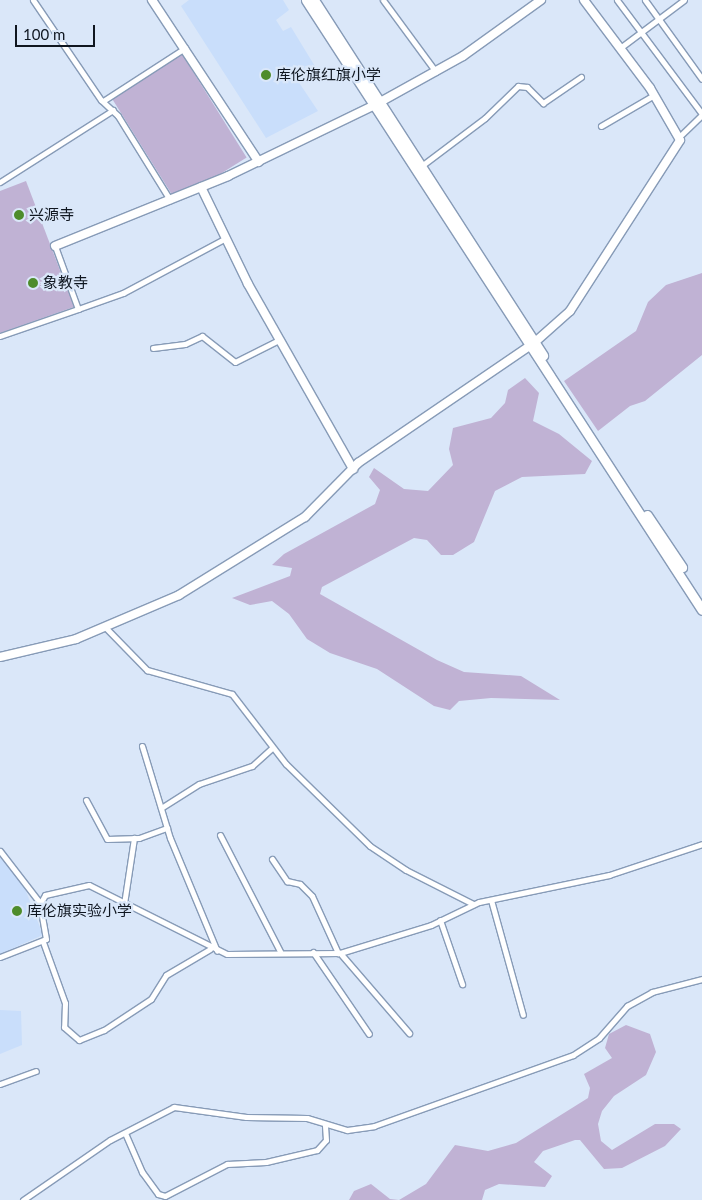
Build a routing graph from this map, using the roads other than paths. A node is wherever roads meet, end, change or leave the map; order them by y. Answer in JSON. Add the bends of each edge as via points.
{"nodes":[{"id":1,"x":33,"y":0,"type":"edge"},
{"id":2,"x":152,"y":0,"type":"edge"},
{"id":3,"x":306,"y":0,"type":"edge"},
{"id":4,"x":314,"y":0,"type":"edge"},
{"id":5,"x":383,"y":0,"type":"edge"},
{"id":6,"x":541,"y":0,"type":"edge"},
{"id":7,"x":584,"y":0,"type":"edge"},
{"id":8,"x":617,"y":0,"type":"edge"},
{"id":9,"x":645,"y":0,"type":"edge"},
{"id":10,"x":673,"y":0,"type":"edge"},
{"id":11,"x":684,"y":0,"type":"edge"},
{"id":12,"x":677,"y":6,"type":"junction"},
{"id":13,"x":659,"y":19,"type":"junction"},
{"id":14,"x":641,"y":32,"type":"junction"},
{"id":15,"x":185,"y":48,"type":"junction"},
{"id":16,"x":620,"y":48,"type":"junction"},
{"id":17,"x":436,"y":72,"type":"junction"},
{"id":18,"x":581,"y":77,"type":"dead end"},
{"id":19,"x":702,"y":79,"type":"edge"},
{"id":20,"x":654,"y":95,"type":"junction"},
{"id":21,"x":102,"y":101,"type":"junction"},
{"id":22,"x":376,"y":104,"type":"junction"},
{"id":23,"x":113,"y":110,"type":"junction"},
{"id":24,"x":701,"y":112,"type":"edge"},
{"id":25,"x":601,"y":126,"type":"dead end"},
{"id":26,"x":680,"y":136,"type":"junction"},
{"id":27,"x":259,"y":162,"type":"junction"},
{"id":28,"x":420,"y":166,"type":"junction"},
{"id":29,"x":0,"y":182,"type":"edge"},
{"id":30,"x":201,"y":187,"type":"junction"},
{"id":31,"x":170,"y":200,"type":"junction"},
{"id":32,"x":226,"y":238,"type":"junction"},
{"id":33,"x":55,"y":246,"type":"joint"},
{"id":34,"x":78,"y":308,"type":"junction"},
{"id":35,"x":0,"y":336,"type":"edge"},
{"id":36,"x":279,"y":340,"type":"junction"},
{"id":37,"x":531,"y":345,"type":"junction"},
{"id":38,"x":153,"y":348,"type":"dead end"},
{"id":39,"x":353,"y":469,"type":"junction"},
{"id":40,"x":702,"y":599,"type":"edge"},
{"id":41,"x":702,"y":610,"type":"edge"},
{"id":42,"x":106,"y":628,"type":"junction"},
{"id":43,"x":0,"y":657,"type":"edge"},
{"id":44,"x":142,"y":746,"type":"dead end"},
{"id":45,"x":272,"y":748,"type":"junction"},
{"id":46,"x":86,"y":800,"type":"dead end"},
{"id":47,"x":161,"y":808,"type":"junction"},
{"id":48,"x":167,"y":828,"type":"junction"},
{"id":49,"x":220,"y":835,"type":"dead end"},
{"id":50,"x":134,"y":838,"type":"junction"},
{"id":51,"x":702,"y":844,"type":"edge"},
{"id":52,"x":0,"y":851,"type":"edge"},
{"id":53,"x":272,"y":859,"type":"dead end"},
{"id":54,"x":490,"y":900,"type":"junction"},
{"id":55,"x":40,"y":903,"type":"junction"},
{"id":56,"x":124,"y":904,"type":"junction"},
{"id":57,"x":473,"y":904,"type":"junction"},
{"id":58,"x":440,"y":920,"type":"junction"},
{"id":59,"x":43,"y":942,"type":"junction"},
{"id":60,"x":210,"y":949,"type":"junction"},
{"id":61,"x":216,"y":951,"type":"junction"},
{"id":62,"x":280,"y":952,"type":"junction"},
{"id":63,"x":313,"y":952,"type":"junction"},
{"id":64,"x":339,"y":953,"type":"junction"},
{"id":65,"x":0,"y":957,"type":"edge"},
{"id":66,"x":702,"y":979,"type":"edge"},
{"id":67,"x":462,"y":984,"type":"dead end"},
{"id":68,"x":523,"y":1015,"type":"dead end"},
{"id":69,"x":409,"y":1033,"type":"dead end"},
{"id":70,"x":369,"y":1034,"type":"dead end"},
{"id":71,"x":36,"y":1071,"type":"dead end"},
{"id":72,"x":0,"y":1084,"type":"edge"},
{"id":73,"x":326,"y":1124,"type":"junction"},
{"id":74,"x":125,"y":1133,"type":"junction"},
{"id":75,"x":23,"y":1200,"type":"edge"}],
"edges":[{"from":1,"to":21,"type":"street"},
{"from":2,"to":15,"type":"street"},
{"from":3,"to":22,"type":"main road"},
{"from":4,"to":22,"type":"main road"},
{"from":5,"to":17,"type":"street"},
{"from":6,"to":17,"type":"street"},
{"from":7,"to":16,"type":"street"},
{"from":8,"to":14,"type":"street"},
{"from":9,"to":13,"type":"street"},
{"from":10,"to":12,"type":"street"},
{"from":11,"to":12,"type":"street"},
{"from":12,"to":13,"type":"street"},
{"from":13,"to":14,"type":"street"},
{"from":13,"to":19,"type":"street"},
{"from":14,"to":16,"type":"street"},
{"from":14,"to":24,"type":"street"},
{"from":15,"to":21,"type":"street"},
{"from":15,"to":27,"type":"street"},
{"from":16,"to":20,"type":"street"},
{"from":17,"to":22,"type":"street"},
{"from":18,"to":28,"type":"street","via":[[543,103],[527,87],[518,86],[485,118]]},
{"from":20,"to":25,"type":"street"},
{"from":20,"to":26,"type":"street"},
{"from":21,"to":23,"type":"street"},
{"from":22,"to":27,"type":"street"},
{"from":22,"to":28,"type":"main road"},
{"from":22,"to":37,"type":"main road"},
{"from":23,"to":29,"type":"street"},
{"from":23,"to":31,"type":"street"},
{"from":24,"to":26,"type":"street"},
{"from":26,"to":37,"type":"street","via":[[667,166],[578,300]]},
{"from":27,"to":30,"type":"street"},
{"from":28,"to":37,"type":"main road"},
{"from":30,"to":31,"type":"street"},
{"from":30,"to":32,"type":"street"},
{"from":31,"to":33,"type":"street"},
{"from":32,"to":34,"type":"street","via":[[124,293]]},
{"from":32,"to":36,"type":"street"},
{"from":33,"to":34,"type":"street"},
{"from":34,"to":35,"type":"street"},
{"from":36,"to":38,"type":"street","via":[[235,362],[202,336],[185,344]]},
{"from":36,"to":39,"type":"street"},
{"from":37,"to":39,"type":"street"},
{"from":37,"to":40,"type":"main road"},
{"from":37,"to":41,"type":"main road"},
{"from":39,"to":42,"type":"street","via":[[296,523],[238,554],[171,599]]},
{"from":42,"to":43,"type":"street","via":[[61,644]]},
{"from":42,"to":45,"type":"street","via":[[147,670],[232,694]]},
{"from":44,"to":47,"type":"street"},
{"from":45,"to":47,"type":"street","via":[[252,766],[199,784]]},
{"from":45,"to":57,"type":"street","via":[[370,846],[406,870]]},
{"from":46,"to":50,"type":"street","via":[[107,839]]},
{"from":47,"to":48,"type":"street"},
{"from":48,"to":50,"type":"street"},
{"from":48,"to":61,"type":"street"},
{"from":49,"to":62,"type":"street"},
{"from":50,"to":56,"type":"street"},
{"from":51,"to":54,"type":"street","via":[[609,875]]},
{"from":52,"to":55,"type":"street"},
{"from":53,"to":64,"type":"street","via":[[287,881],[300,884],[312,896]]},
{"from":54,"to":57,"type":"street"},
{"from":54,"to":68,"type":"street"},
{"from":55,"to":56,"type":"street","via":[[44,895],[89,885]]},
{"from":55,"to":59,"type":"street","via":[[48,932]]},
{"from":56,"to":60,"type":"street"},
{"from":57,"to":58,"type":"street"},
{"from":58,"to":64,"type":"street"},
{"from":58,"to":67,"type":"street"},
{"from":59,"to":60,"type":"street","via":[[65,1002],[64,1027],[79,1040],[104,1030],[151,999],[166,975]]},
{"from":59,"to":65,"type":"street"},
{"from":60,"to":61,"type":"street"},
{"from":61,"to":62,"type":"street","via":[[239,956]]},
{"from":62,"to":63,"type":"street"},
{"from":63,"to":64,"type":"street"},
{"from":63,"to":70,"type":"street"},
{"from":64,"to":69,"type":"street"},
{"from":66,"to":73,"type":"street","via":[[640,998],[616,1015],[593,1043],[541,1069],[374,1126],[347,1130]]},
{"from":71,"to":72,"type":"street"},
{"from":73,"to":74,"type":"street","via":[[307,1118],[246,1117],[191,1106],[160,1112]]},
{"from":73,"to":74,"type":"street","via":[[326,1140],[317,1150],[266,1162],[227,1164],[165,1196],[158,1194],[142,1172]]},
{"from":74,"to":75,"type":"street"}]}
